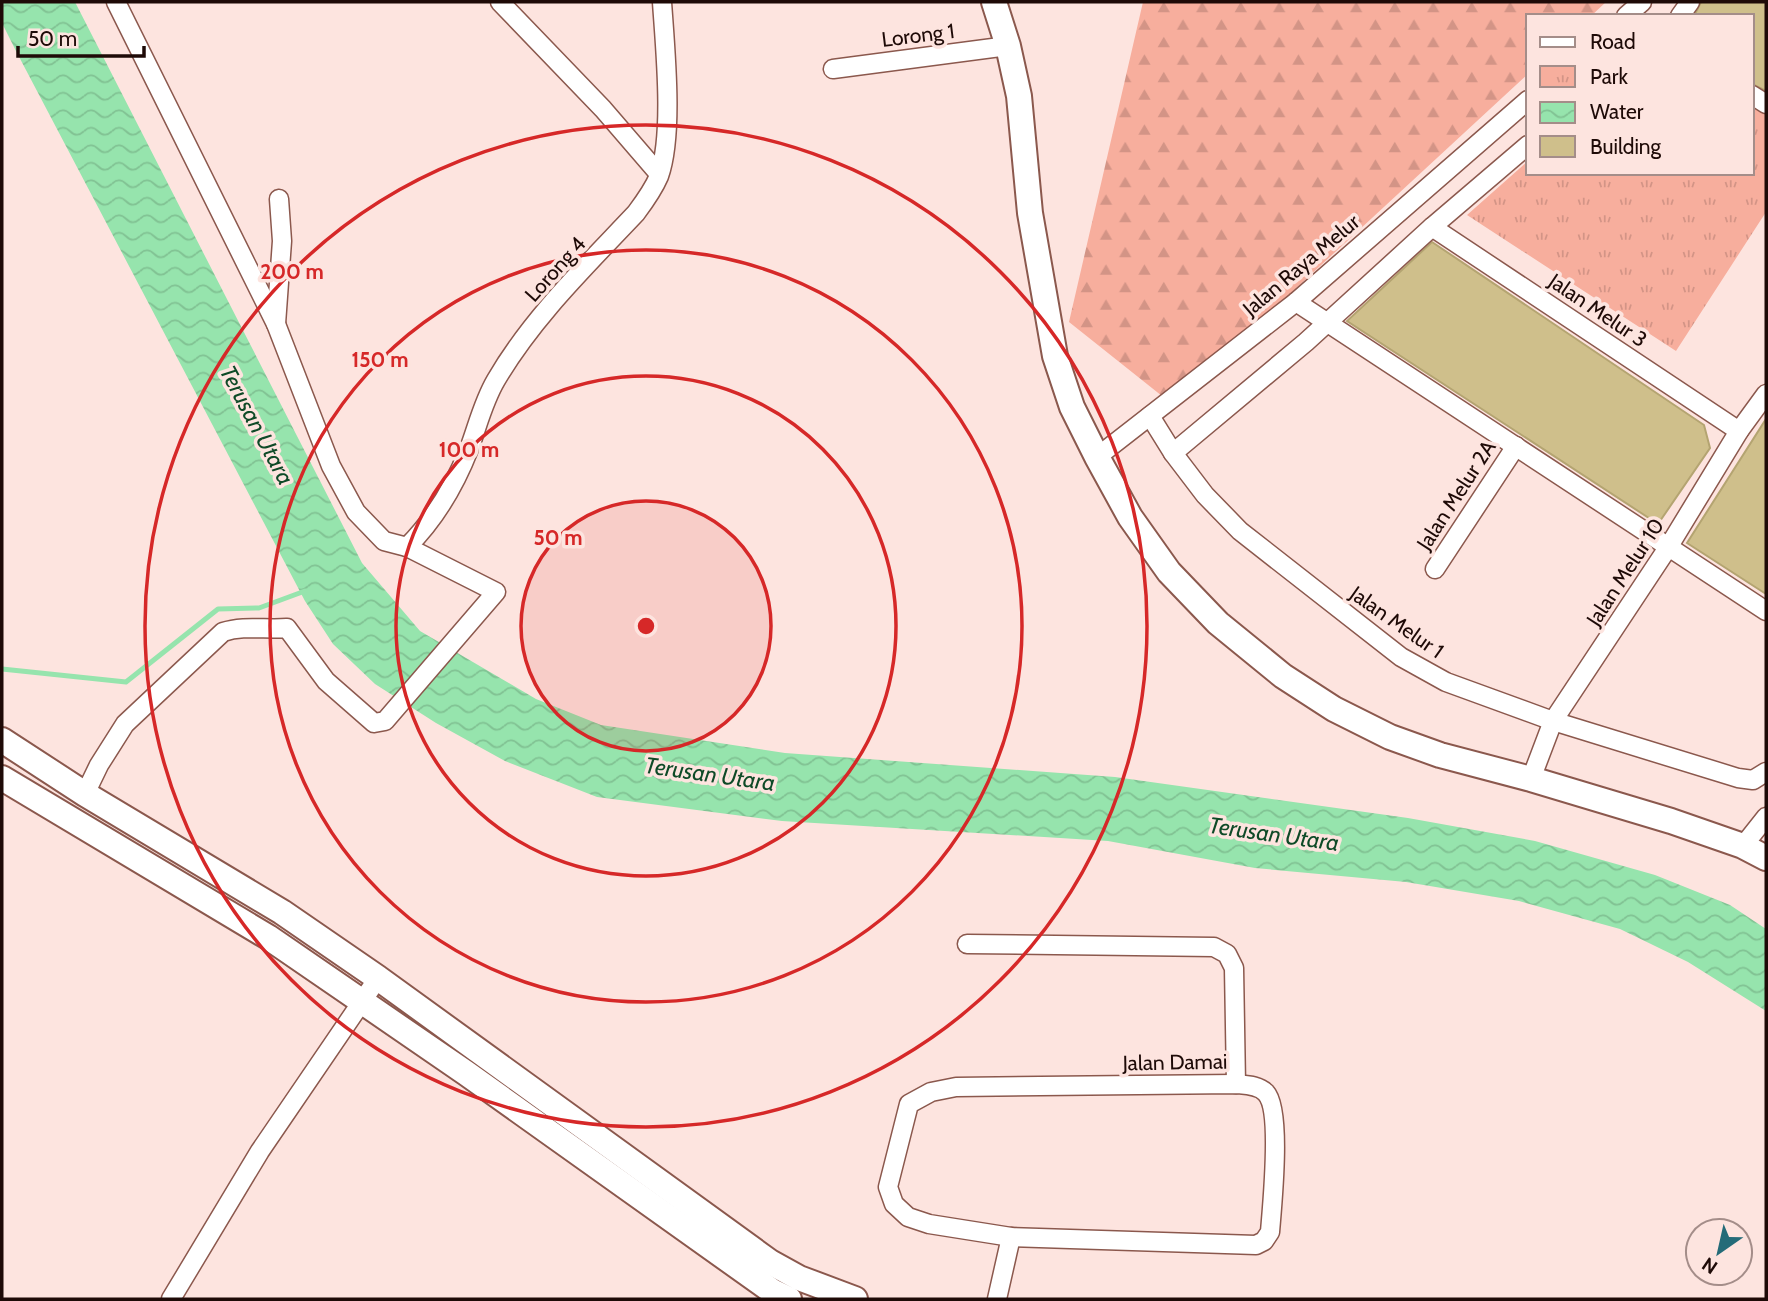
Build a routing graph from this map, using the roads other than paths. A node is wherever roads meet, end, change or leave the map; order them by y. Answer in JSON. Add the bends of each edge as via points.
{"nodes":[{"id":1,"x":116,"y":2,"type":"edge"},
{"id":2,"x":500,"y":2,"type":"edge"},
{"id":3,"x":662,"y":2,"type":"edge"},
{"id":4,"x":994,"y":2,"type":"edge"},
{"id":5,"x":1642,"y":2,"type":"edge"},
{"id":6,"x":1628,"y":14,"type":"edge"},
{"id":7,"x":1008,"y":46,"type":"junction"},
{"id":8,"x":833,"y":69,"type":"dead end"},
{"id":9,"x":1526,"y":102,"type":"edge"},
{"id":10,"x":1526,"y":147,"type":"edge"},
{"id":11,"x":659,"y":174,"type":"junction"},
{"id":12,"x":279,"y":199,"type":"dead end"},
{"id":13,"x":1432,"y":227,"type":"junction"},
{"id":14,"x":1296,"y":302,"type":"junction"},
{"id":15,"x":1325,"y":323,"type":"junction"},
{"id":16,"x":276,"y":324,"type":"junction"},
{"id":17,"x":1766,"y":394,"type":"edge"},
{"id":18,"x":1150,"y":416,"type":"junction"},
{"id":19,"x":1740,"y":431,"type":"junction"},
{"id":20,"x":1516,"y":446,"type":"junction"},
{"id":21,"x":1173,"y":453,"type":"junction"},
{"id":22,"x":1097,"y":457,"type":"junction"},
{"id":23,"x":1670,"y":546,"type":"junction"},
{"id":24,"x":407,"y":547,"type":"junction"},
{"id":25,"x":1435,"y":569,"type":"dead end"},
{"id":26,"x":1766,"y":611,"type":"edge"},
{"id":27,"x":1553,"y":721,"type":"junction"},
{"id":28,"x":2,"y":740,"type":"edge"},
{"id":29,"x":1766,"y":774,"type":"edge"},
{"id":30,"x":2,"y":778,"type":"edge"},
{"id":31,"x":1531,"y":779,"type":"junction"},
{"id":32,"x":85,"y":794,"type":"junction"},
{"id":33,"x":1766,"y":817,"type":"edge"},
{"id":34,"x":1744,"y":846,"type":"junction"},
{"id":35,"x":1766,"y":858,"type":"edge"},
{"id":36,"x":967,"y":944,"type":"dead end"},
{"id":37,"x":378,"y":978,"type":"junction"},
{"id":38,"x":362,"y":1002,"type":"junction"},
{"id":39,"x":1236,"y":1084,"type":"junction"},
{"id":40,"x":1011,"y":1237,"type":"junction"},
{"id":41,"x":171,"y":1299,"type":"edge"},
{"id":42,"x":789,"y":1299,"type":"edge"},
{"id":43,"x":855,"y":1299,"type":"edge"},
{"id":44,"x":997,"y":1299,"type":"edge"}],
"edges":[{"from":1,"to":16,"type":"street"},
{"from":2,"to":11,"type":"street"},
{"from":3,"to":11,"type":"street","name":"Lorong 4","via":[[666,133]]},
{"from":4,"to":7,"type":"street"},
{"from":5,"to":6,"type":"street"},
{"from":7,"to":8,"type":"street","name":"Lorong 1"},
{"from":7,"to":22,"type":"street","via":[[1055,356],[1072,407]]},
{"from":9,"to":14,"type":"street","name":"Jalan Raya Melur"},
{"from":10,"to":13,"type":"street"},
{"from":11,"to":24,"type":"street","name":"Lorong 4","via":[[636,213],[516,346],[482,408],[457,477]]},
{"from":12,"to":16,"type":"street","via":[[282,241]]},
{"from":13,"to":15,"type":"street"},
{"from":13,"to":19,"type":"street","name":"Jalan Melur 3"},
{"from":14,"to":15,"type":"street"},
{"from":14,"to":18,"type":"street","name":"Jalan Raya Melur"},
{"from":15,"to":20,"type":"street"},
{"from":15,"to":21,"type":"street"},
{"from":16,"to":24,"type":"street","via":[[331,466],[356,512],[384,541]]},
{"from":17,"to":19,"type":"street","name":"Jalan Melur 10"},
{"from":18,"to":21,"type":"street","name":"Jalan Melur 1"},
{"from":18,"to":22,"type":"street","name":"Jalan Raya Melur"},
{"from":19,"to":23,"type":"street","name":"Jalan Melur 10"},
{"from":20,"to":23,"type":"street"},
{"from":20,"to":25,"type":"street","name":"Jalan Melur 2A"},
{"from":21,"to":27,"type":"street","name":"Jalan Melur 1","via":[[1240,531],[1401,657],[1446,682]]},
{"from":22,"to":31,"type":"street","via":[[1130,517],[1169,572],[1218,623],[1283,676],[1390,737]]},
{"from":23,"to":26,"type":"street"},
{"from":23,"to":27,"type":"street","name":"Jalan Melur 10"},
{"from":24,"to":32,"type":"street","via":[[496,592],[385,721],[374,723],[341,696],[287,628],[235,628],[223,632],[125,724]]},
{"from":27,"to":29,"type":"street","name":"Jalan Melur 1","via":[[1738,778],[1753,780]]},
{"from":27,"to":31,"type":"street","name":"Jalan Melur 10"},
{"from":28,"to":32,"type":"street"},
{"from":30,"to":38,"type":"street","via":[[268,937]]},
{"from":31,"to":34,"type":"street"},
{"from":32,"to":37,"type":"street","via":[[282,912]]},
{"from":33,"to":34,"type":"street"},
{"from":34,"to":35,"type":"street"},
{"from":36,"to":39,"type":"street","via":[[1214,947],[1227,954],[1234,968]]},
{"from":37,"to":38,"type":"street"},
{"from":37,"to":43,"type":"street","via":[[770,1262]]},
{"from":38,"to":41,"type":"street","via":[[260,1151]]},
{"from":38,"to":42,"type":"street"},
{"from":39,"to":40,"type":"street","name":"Jalan Damai","via":[[1257,1087],[1272,1102],[1275,1166],[1270,1232],[1264,1241],[1256,1245]]},
{"from":39,"to":40,"type":"street","name":"Jalan Damai","via":[[956,1087],[931,1092],[909,1104],[888,1187],[894,1204],[908,1217],[929,1224]]},
{"from":40,"to":44,"type":"street"}]}
